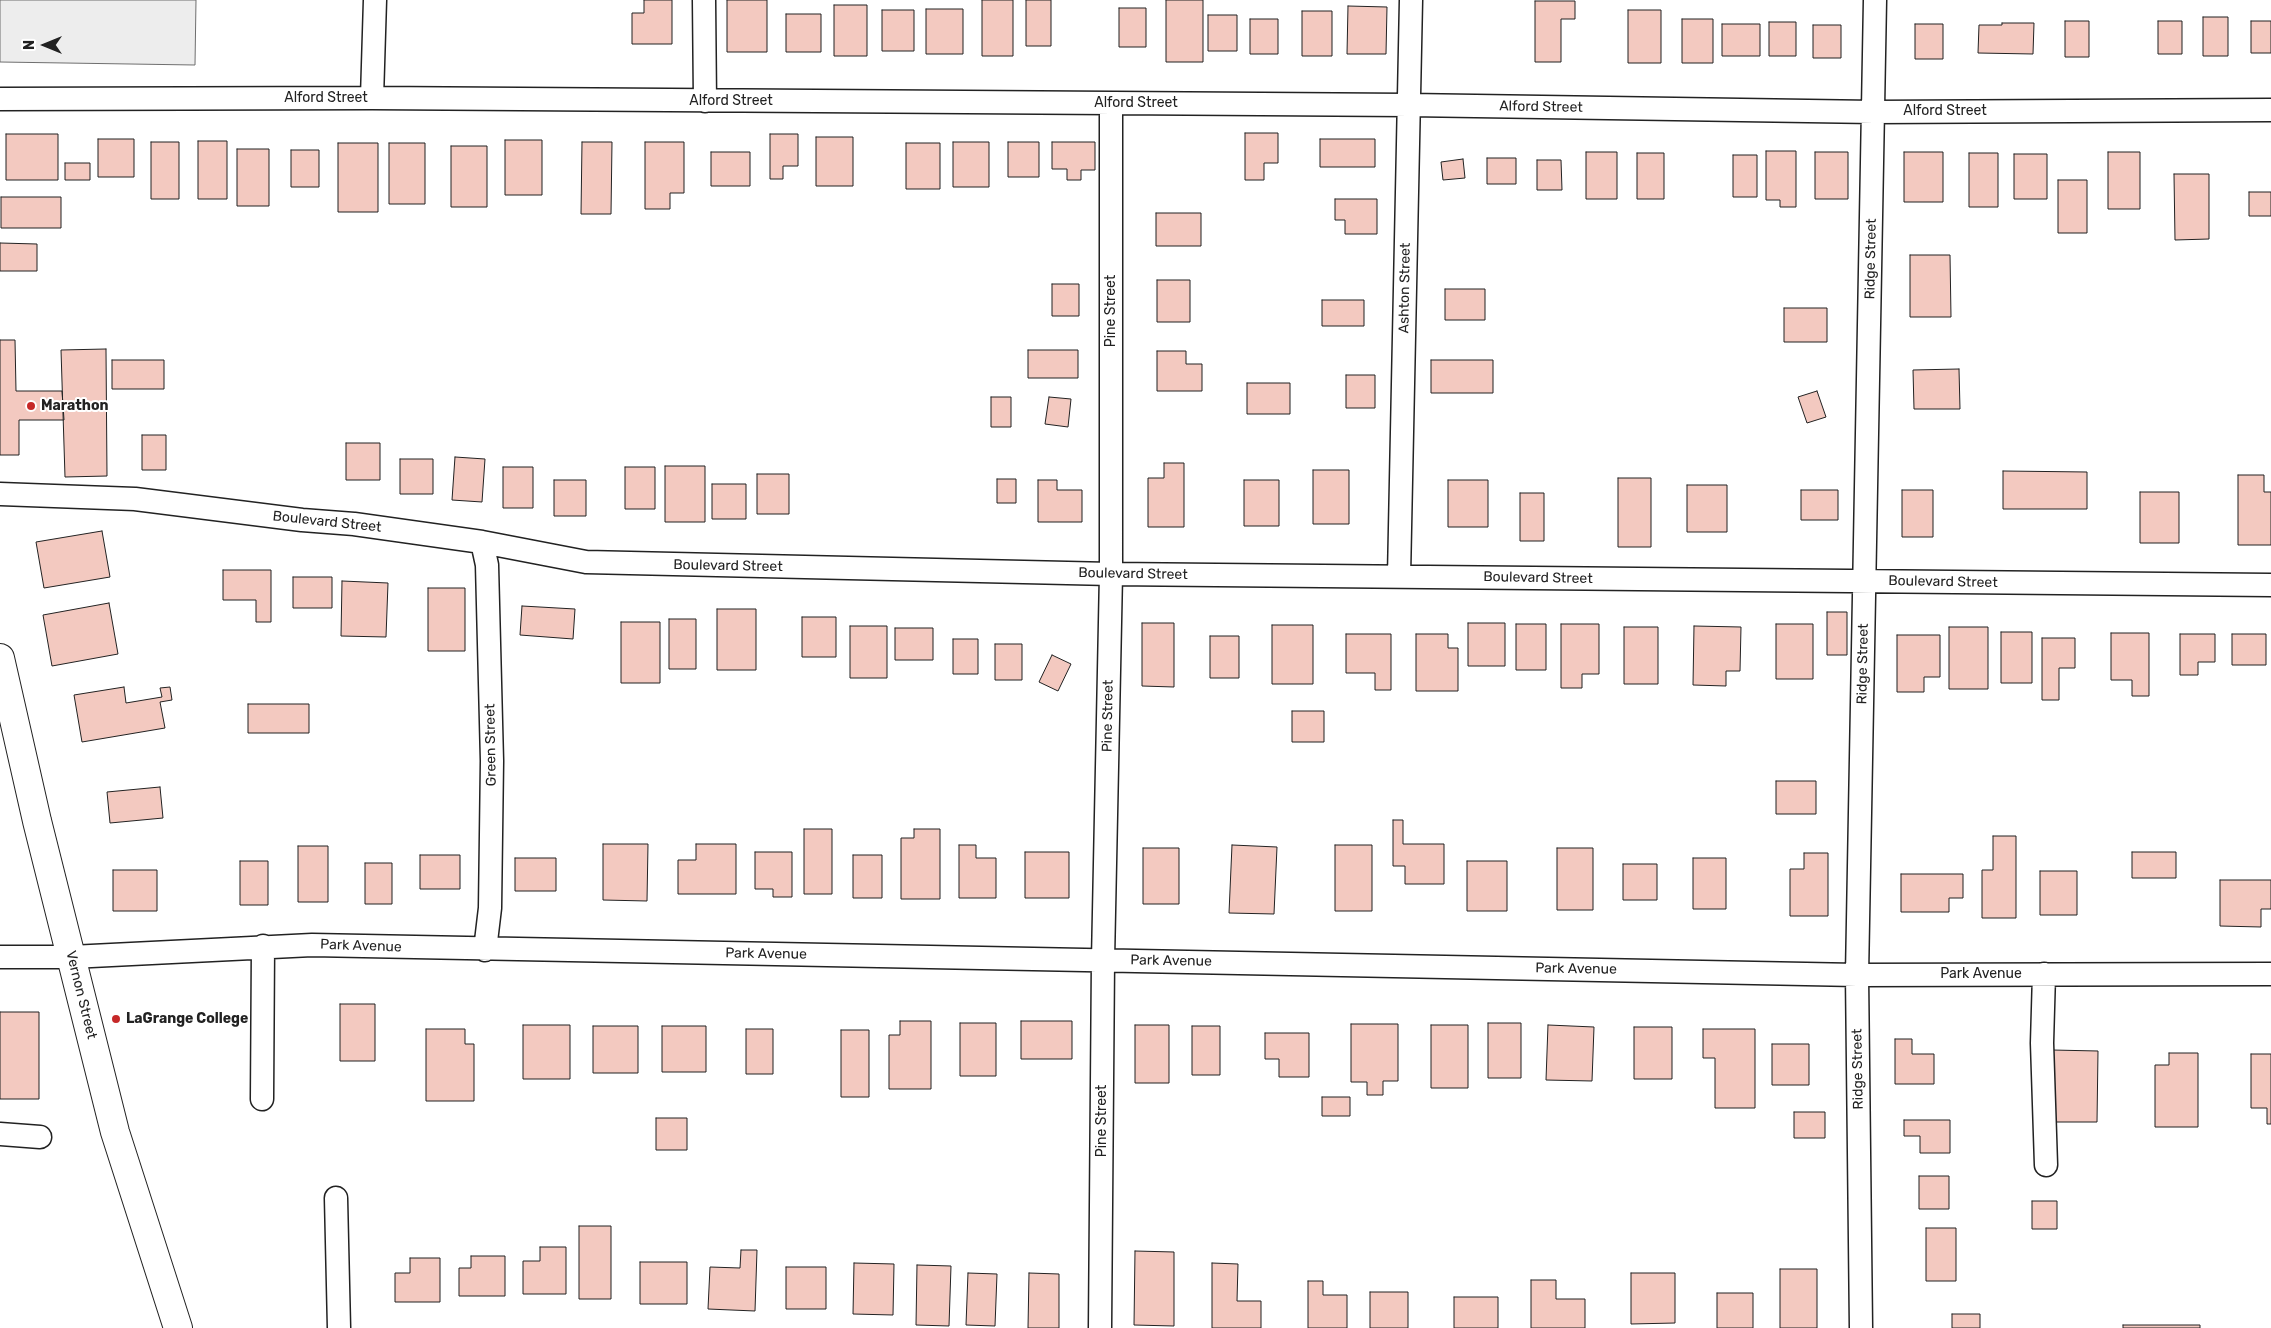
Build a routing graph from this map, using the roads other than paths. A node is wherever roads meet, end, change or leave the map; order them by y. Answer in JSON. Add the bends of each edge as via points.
{"nodes":[{"id":1,"x":375,"y":0,"type":"edge"},
{"id":2,"x":704,"y":0,"type":"edge"},
{"id":3,"x":1411,"y":0,"type":"edge"},
{"id":4,"x":1875,"y":0,"type":"edge"},
{"id":5,"x":372,"y":98,"type":"junction"},
{"id":6,"x":0,"y":99,"type":"edge"},
{"id":7,"x":705,"y":101,"type":"junction"},
{"id":8,"x":1111,"y":103,"type":"junction"},
{"id":9,"x":1409,"y":105,"type":"junction"},
{"id":10,"x":2271,"y":110,"type":"edge"},
{"id":11,"x":1874,"y":112,"type":"junction"},
{"id":12,"x":0,"y":494,"type":"edge"},
{"id":13,"x":482,"y":542,"type":"junction"},
{"id":14,"x":1111,"y":574,"type":"junction"},
{"id":15,"x":1399,"y":576,"type":"junction"},
{"id":16,"x":1865,"y":581,"type":"junction"},
{"id":17,"x":2271,"y":586,"type":"edge"},
{"id":18,"x":0,"y":658,"type":"edge"},
{"id":19,"x":263,"y":946,"type":"junction"},
{"id":20,"x":485,"y":950,"type":"junction"},
{"id":21,"x":71,"y":956,"type":"junction"},
{"id":22,"x":0,"y":957,"type":"edge"},
{"id":23,"x":1103,"y":960,"type":"junction"},
{"id":24,"x":2044,"y":974,"type":"junction"},
{"id":25,"x":2271,"y":974,"type":"edge"},
{"id":26,"x":1857,"y":975,"type":"junction"},
{"id":27,"x":262,"y":1100,"type":"dead end"},
{"id":28,"x":0,"y":1134,"type":"edge"},
{"id":29,"x":40,"y":1137,"type":"dead end"},
{"id":30,"x":2046,"y":1165,"type":"dead end"},
{"id":31,"x":336,"y":1198,"type":"dead end"},
{"id":32,"x":178,"y":1328,"type":"edge"},
{"id":33,"x":339,"y":1328,"type":"edge"},
{"id":34,"x":1100,"y":1328,"type":"edge"},
{"id":35,"x":1860,"y":1328,"type":"edge"}],
"edges":[{"from":1,"to":5,"type":"street"},
{"from":2,"to":7,"type":"street"},
{"from":3,"to":9,"type":"street","name":"Ashton Street"},
{"from":4,"to":11,"type":"street","name":"Ridge Street"},
{"from":5,"to":6,"type":"street","name":"Alford Street"},
{"from":5,"to":7,"type":"street","name":"Alford Street"},
{"from":7,"to":8,"type":"street","name":"Alford Street"},
{"from":8,"to":9,"type":"street","name":"Alford Street"},
{"from":8,"to":14,"type":"street","name":"Pine Street"},
{"from":9,"to":11,"type":"street","name":"Alford Street"},
{"from":9,"to":15,"type":"street","name":"Ashton Street"},
{"from":10,"to":11,"type":"street","name":"Alford Street"},
{"from":11,"to":16,"type":"street","name":"Ridge Street"},
{"from":12,"to":13,"type":"street","name":"Boulevard Street","via":[[135,499]]},
{"from":13,"to":14,"type":"street","name":"Boulevard Street","via":[[586,562]]},
{"from":13,"to":20,"type":"street","name":"Green Street","via":[[487,565],[492,761],[490,908]]},
{"from":14,"to":15,"type":"street","name":"Boulevard Street"},
{"from":14,"to":23,"type":"street","name":"Pine Street"},
{"from":15,"to":16,"type":"street","name":"Boulevard Street"},
{"from":16,"to":17,"type":"street","name":"Boulevard Street"},
{"from":16,"to":26,"type":"street","name":"Ridge Street"},
{"from":18,"to":21,"type":"main road","name":"Vernon Street"},
{"from":19,"to":20,"type":"street","name":"Park Avenue"},
{"from":19,"to":21,"type":"street","name":"Park Avenue"},
{"from":19,"to":27,"type":"street"},
{"from":20,"to":23,"type":"street","name":"Park Avenue"},
{"from":21,"to":22,"type":"street","name":"Park Avenue"},
{"from":21,"to":32,"type":"main road","name":"Vernon Street","via":[[115,1132]]},
{"from":23,"to":26,"type":"street","name":"Park Avenue"},
{"from":23,"to":34,"type":"street","name":"Pine Street"},
{"from":24,"to":25,"type":"street","name":"Park Avenue"},
{"from":24,"to":26,"type":"street","name":"Park Avenue"},
{"from":24,"to":30,"type":"street","via":[[2042,1043]]},
{"from":26,"to":35,"type":"street","name":"Ridge Street"},
{"from":28,"to":29,"type":"street"},
{"from":31,"to":33,"type":"street"}]}
